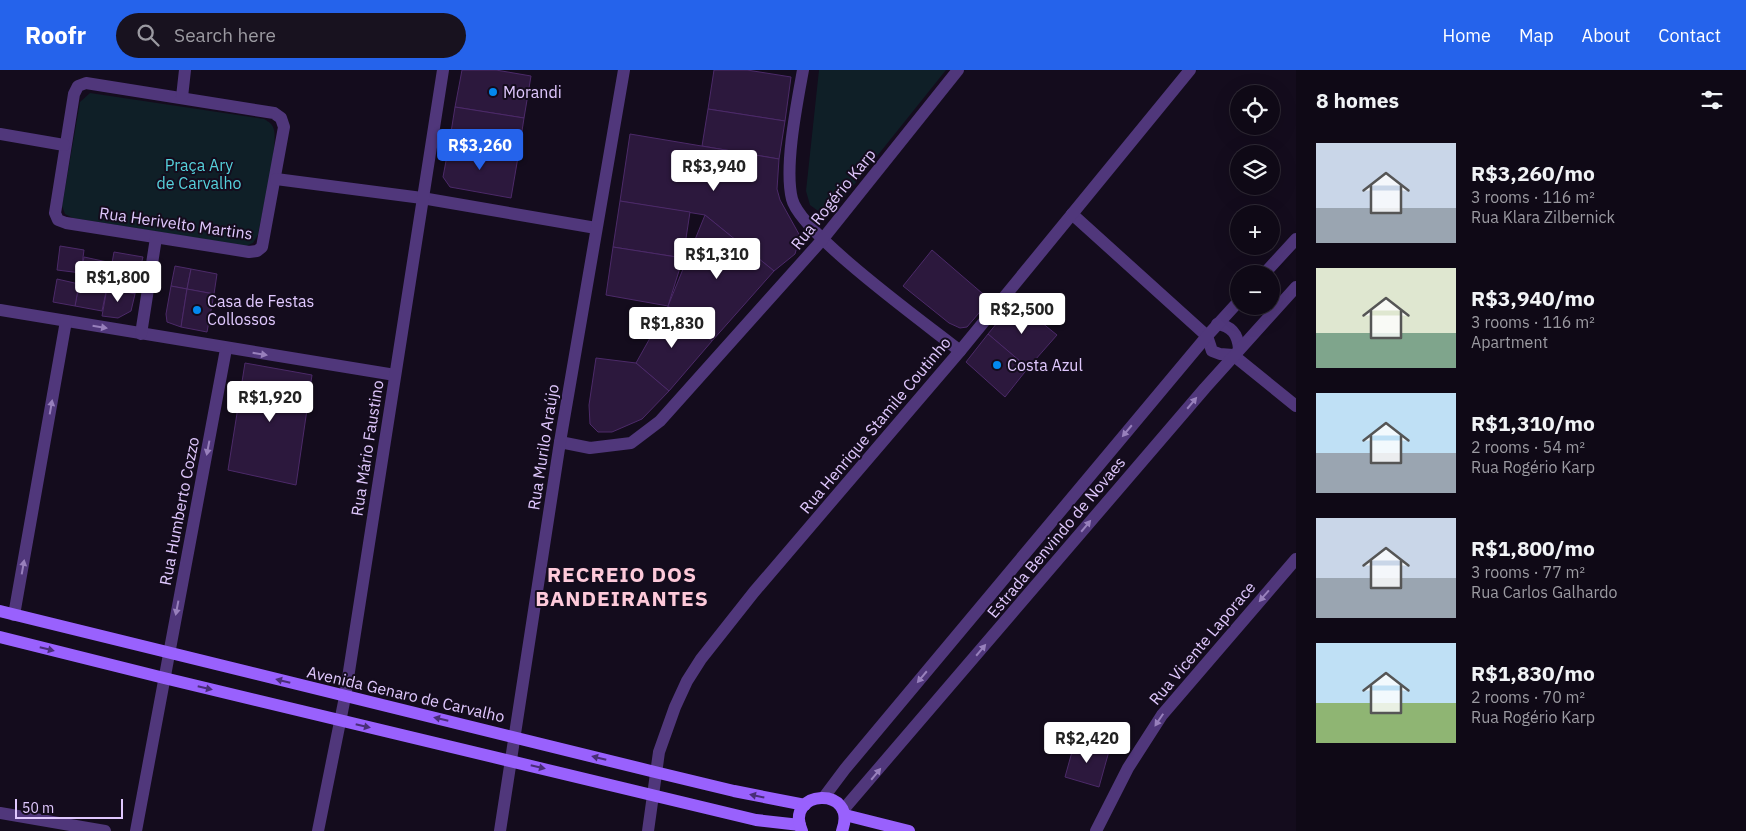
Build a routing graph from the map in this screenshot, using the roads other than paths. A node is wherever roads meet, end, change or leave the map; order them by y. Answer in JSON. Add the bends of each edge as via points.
{"nodes":[{"id":1,"x":185,"y":70,"type":"edge"},
{"id":2,"x":443,"y":70,"type":"edge"},
{"id":3,"x":624,"y":70,"type":"edge"},
{"id":4,"x":803,"y":70,"type":"edge"},
{"id":5,"x":958,"y":70,"type":"edge"},
{"id":6,"x":1190,"y":70,"type":"edge"},
{"id":7,"x":182,"y":97,"type":"junction"},
{"id":8,"x":0,"y":134,"type":"edge"},
{"id":9,"x":64,"y":144,"type":"junction"},
{"id":10,"x":276,"y":179,"type":"junction"},
{"id":11,"x":422,"y":198,"type":"junction"},
{"id":12,"x":1072,"y":214,"type":"junction"},
{"id":13,"x":596,"y":228,"type":"junction"},
{"id":14,"x":156,"y":238,"type":"junction"},
{"id":15,"x":1296,"y":239,"type":"edge"},
{"id":16,"x":822,"y":240,"type":"junction"},
{"id":17,"x":1272,"y":265,"type":"edge"},
{"id":18,"x":1296,"y":287,"type":"edge"},
{"id":19,"x":0,"y":310,"type":"edge"},
{"id":20,"x":1230,"y":311,"type":"edge"},
{"id":21,"x":66,"y":322,"type":"junction"},
{"id":22,"x":1218,"y":324,"type":"junction"},
{"id":23,"x":142,"y":334,"type":"junction"},
{"id":24,"x":1207,"y":336,"type":"junction"},
{"id":25,"x":226,"y":349,"type":"junction"},
{"id":26,"x":960,"y":351,"type":"junction"},
{"id":27,"x":1236,"y":352,"type":"junction"},
{"id":28,"x":394,"y":375,"type":"junction"},
{"id":29,"x":1296,"y":406,"type":"edge"},
{"id":30,"x":560,"y":442,"type":"junction"},
{"id":31,"x":1296,"y":559,"type":"edge"},
{"id":32,"x":0,"y":612,"type":"edge"},
{"id":33,"x":14,"y":615,"type":"junction"},
{"id":34,"x":0,"y":637,"type":"edge"},
{"id":35,"x":169,"y":653,"type":"junction"},
{"id":36,"x":164,"y":678,"type":"junction"},
{"id":37,"x":345,"y":697,"type":"junction"},
{"id":38,"x":341,"y":720,"type":"junction"},
{"id":39,"x":516,"y":737,"type":"junction"},
{"id":40,"x":511,"y":761,"type":"junction"},
{"id":41,"x":655,"y":772,"type":"junction"},
{"id":42,"x":652,"y":794,"type":"junction"},
{"id":43,"x":824,"y":797,"type":"junction"},
{"id":44,"x":805,"y":804,"type":"junction"},
{"id":45,"x":0,"y":813,"type":"edge"},
{"id":46,"x":844,"y":813,"type":"junction"},
{"id":47,"x":801,"y":829,"type":"edge"},
{"id":48,"x":105,"y":831,"type":"edge"},
{"id":49,"x":136,"y":831,"type":"edge"},
{"id":50,"x":318,"y":831,"type":"edge"},
{"id":51,"x":500,"y":831,"type":"edge"},
{"id":52,"x":648,"y":831,"type":"edge"},
{"id":53,"x":842,"y":831,"type":"edge"},
{"id":54,"x":909,"y":831,"type":"edge"},
{"id":55,"x":1096,"y":831,"type":"edge"}],
"edges":[{"from":1,"to":7,"type":"street"},
{"from":2,"to":11,"type":"street","name":"Rua Mário Faustino"},
{"from":3,"to":13,"type":"street","name":"Rua Murilo Araújo"},
{"from":4,"to":16,"type":"street","via":[[794,123],[790,183],[792,200],[799,213]]},
{"from":5,"to":16,"type":"street","name":"Rua Rogério Karp"},
{"from":6,"to":12,"type":"street","name":"Rua Henrique Stamile Coutinho"},
{"from":7,"to":9,"type":"street","name":"Rua Herivelto Martins","via":[[86,83],[78,86]]},
{"from":7,"to":10,"type":"street","name":"Rua Herivelto Martins","via":[[274,113],[281,118],[284,128]]},
{"from":8,"to":9,"type":"street"},
{"from":9,"to":14,"type":"street","name":"Rua Herivelto Martins","via":[[55,213],[58,220]]},
{"from":10,"to":11,"type":"street"},
{"from":10,"to":14,"type":"street","name":"Rua Herivelto Martins","via":[[264,242],[258,251]]},
{"from":11,"to":13,"type":"street"},
{"from":11,"to":28,"type":"street","name":"Rua Mário Faustino"},
{"from":12,"to":24,"type":"street"},
{"from":12,"to":26,"type":"street","name":"Rua Henrique Stamile Coutinho"},
{"from":13,"to":30,"type":"street","name":"Rua Murilo Araújo"},
{"from":14,"to":23,"type":"street"},
{"from":15,"to":17,"type":"street"},
{"from":16,"to":26,"type":"street"},
{"from":16,"to":30,"type":"street","name":"Rua Rogério Karp","via":[[660,421],[631,443],[590,448]]},
{"from":18,"to":27,"type":"street","name":"Estrada Benvindo de Novaes"},
{"from":19,"to":21,"type":"street"},
{"from":20,"to":22,"type":"street","name":"Estrada Benvindo de Novaes"},
{"from":21,"to":23,"type":"street","one_way":true},
{"from":33,"to":21,"type":"street","one_way":true},
{"from":22,"to":24,"type":"street","name":"Estrada Benvindo de Novaes"},
{"from":22,"to":27,"type":"street","via":[[1227,326],[1236,335]]},
{"from":23,"to":25,"type":"street"},
{"from":24,"to":27,"type":"street","via":[[1212,351],[1220,354]]},
{"from":24,"to":43,"type":"street","name":"Estrada Benvindo de Novaes","one_way":true},
{"from":25,"to":28,"type":"street","one_way":true},
{"from":25,"to":35,"type":"street","name":"Rua Humberto Cozzo","one_way":true},
{"from":26,"to":41,"type":"street","name":"Rua Henrique Stamile Coutinho","via":[[714,642],[687,681],[675,707]]},
{"from":27,"to":29,"type":"street"},
{"from":46,"to":27,"type":"street","name":"Estrada Benvindo de Novaes","one_way":true},
{"from":28,"to":37,"type":"street","name":"Rua Mário Faustino"},
{"from":30,"to":39,"type":"street","name":"Rua Murilo Araújo"},
{"from":31,"to":55,"type":"street","name":"Rua Vicente Laporace","one_way":true,"via":[[1162,714],[1128,768]]},
{"from":32,"to":33,"type":"street","name":"Avenida Genaro de Carvalho"},
{"from":33,"to":35,"type":"street","name":"Avenida Genaro de Carvalho"},
{"from":34,"to":36,"type":"street","one_way":true},
{"from":35,"to":36,"type":"street","name":"Rua Humberto Cozzo"},
{"from":37,"to":35,"type":"street","name":"Avenida Genaro de Carvalho","one_way":true},
{"from":36,"to":38,"type":"street","one_way":true},
{"from":36,"to":49,"type":"street","name":"Rua Humberto Cozzo"},
{"from":37,"to":38,"type":"street","name":"Rua Mário Faustino"},
{"from":39,"to":37,"type":"street","name":"Avenida Genaro de Carvalho","one_way":true},
{"from":38,"to":40,"type":"street","one_way":true},
{"from":38,"to":50,"type":"street","name":"Rua Mário Faustino"},
{"from":39,"to":40,"type":"street","name":"Rua Murilo Araújo"},
{"from":41,"to":39,"type":"street","name":"Avenida Genaro de Carvalho","one_way":true},
{"from":40,"to":42,"type":"street","one_way":true},
{"from":40,"to":51,"type":"street","name":"Rua Murilo Araújo"},
{"from":41,"to":42,"type":"street","name":"Rua Henrique Stamile Coutinho"},
{"from":44,"to":41,"type":"street","name":"Avenida Genaro de Carvalho","one_way":true},
{"from":42,"to":47,"type":"street"},
{"from":42,"to":52,"type":"street","name":"Rua Henrique Stamile Coutinho"},
{"from":43,"to":44,"type":"street"},
{"from":43,"to":46,"type":"street","via":[[834,801]]},
{"from":44,"to":47,"type":"street","via":[[800,814]]},
{"from":45,"to":48,"type":"street"},
{"from":46,"to":53,"type":"street"},
{"from":46,"to":54,"type":"street"}]}
